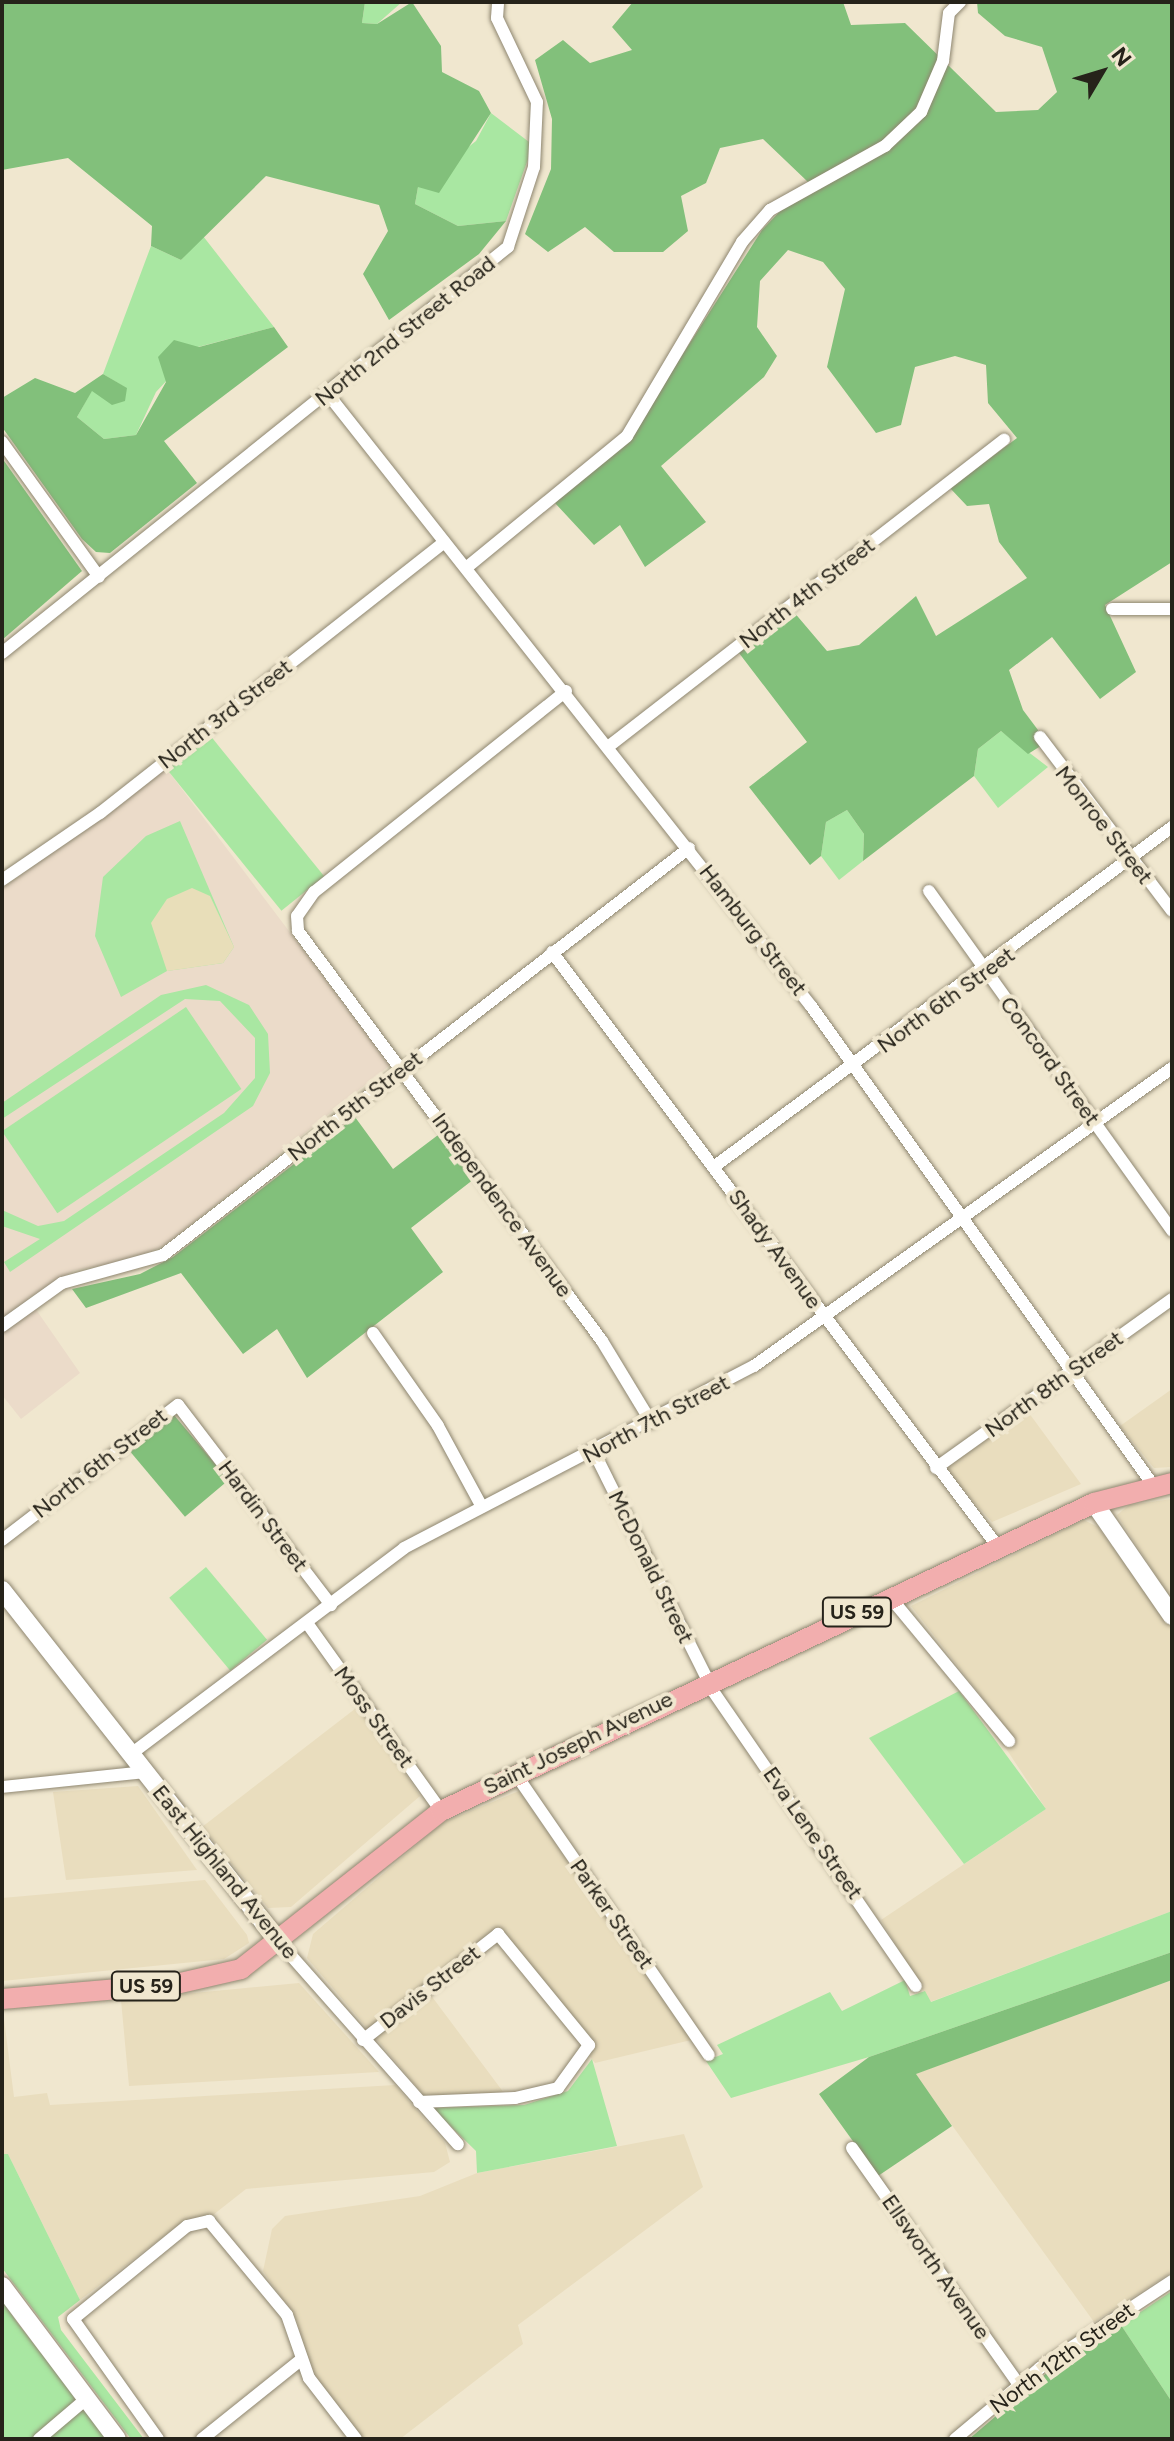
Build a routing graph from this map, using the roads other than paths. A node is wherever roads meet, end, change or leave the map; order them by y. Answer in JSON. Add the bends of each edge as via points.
{"nodes":[{"id":1,"x":498,"y":2,"type":"edge"},
{"id":2,"x":960,"y":2,"type":"edge"},
{"id":3,"x":327,"y":393,"type":"junction"},
{"id":4,"x":1004,"y":440,"type":"dead end"},
{"id":5,"x":2,"y":442,"type":"edge"},
{"id":6,"x":444,"y":542,"type":"junction"},
{"id":7,"x":466,"y":568,"type":"junction"},
{"id":8,"x":99,"y":577,"type":"junction"},
{"id":9,"x":1112,"y":609,"type":"dead end"},
{"id":10,"x":1172,"y":609,"type":"edge"},
{"id":11,"x":2,"y":653,"type":"edge"},
{"id":12,"x":566,"y":691,"type":"junction"},
{"id":13,"x":1040,"y":737,"type":"dead end"},
{"id":14,"x":609,"y":746,"type":"junction"},
{"id":15,"x":1172,"y":827,"type":"edge"},
{"id":16,"x":689,"y":848,"type":"junction"},
{"id":17,"x":1132,"y":860,"type":"junction"},
{"id":18,"x":2,"y":880,"type":"edge"},
{"id":19,"x":929,"y":891,"type":"dead end"},
{"id":20,"x":1172,"y":911,"type":"edge"},
{"id":21,"x":552,"y":952,"type":"junction"},
{"id":22,"x":984,"y":972,"type":"junction"},
{"id":23,"x":854,"y":1066,"type":"junction"},
{"id":24,"x":1172,"y":1068,"type":"edge"},
{"id":25,"x":402,"y":1069,"type":"junction"},
{"id":26,"x":1096,"y":1124,"type":"junction"},
{"id":27,"x":715,"y":1166,"type":"junction"},
{"id":28,"x":961,"y":1219,"type":"junction"},
{"id":29,"x":1172,"y":1231,"type":"edge"},
{"id":30,"x":1172,"y":1299,"type":"edge"},
{"id":31,"x":824,"y":1316,"type":"junction"},
{"id":32,"x":2,"y":1326,"type":"edge"},
{"id":33,"x":373,"y":1333,"type":"dead end"},
{"id":34,"x":1071,"y":1371,"type":"junction"},
{"id":35,"x":651,"y":1422,"type":"junction"},
{"id":36,"x":194,"y":1426,"type":"joint"},
{"id":37,"x":595,"y":1454,"type":"junction"},
{"id":38,"x":936,"y":1468,"type":"junction"},
{"id":39,"x":1162,"y":1484,"type":"edge"},
{"id":40,"x":1094,"y":1503,"type":"junction"},
{"id":41,"x":482,"y":1507,"type":"junction"},
{"id":42,"x":2,"y":1540,"type":"edge"},
{"id":43,"x":998,"y":1547,"type":"junction"},
{"id":44,"x":2,"y":1590,"type":"edge"},
{"id":45,"x":890,"y":1597,"type":"junction"},
{"id":46,"x":331,"y":1605,"type":"junction"},
{"id":47,"x":1172,"y":1616,"type":"edge"},
{"id":48,"x":307,"y":1623,"type":"junction"},
{"id":49,"x":708,"y":1681,"type":"junction"},
{"id":50,"x":1009,"y":1741,"type":"dead end"},
{"id":51,"x":131,"y":1754,"type":"junction"},
{"id":52,"x":144,"y":1772,"type":"junction"},
{"id":53,"x":515,"y":1773,"type":"junction"},
{"id":54,"x":2,"y":1787,"type":"edge"},
{"id":55,"x":441,"y":1811,"type":"junction"},
{"id":56,"x":279,"y":1942,"type":"junction"},
{"id":57,"x":916,"y":1986,"type":"dead end"},
{"id":58,"x":2,"y":1999,"type":"edge"},
{"id":59,"x":363,"y":2040,"type":"junction"},
{"id":60,"x":709,"y":2055,"type":"dead end"},
{"id":61,"x":419,"y":2102,"type":"junction"},
{"id":62,"x":458,"y":2144,"type":"dead end"},
{"id":63,"x":852,"y":2148,"type":"dead end"},
{"id":64,"x":1172,"y":2281,"type":"edge"},
{"id":65,"x":2,"y":2286,"type":"edge"},
{"id":66,"x":302,"y":2359,"type":"junction"},
{"id":67,"x":1019,"y":2385,"type":"junction"},
{"id":68,"x":85,"y":2400,"type":"junction"},
{"id":69,"x":39,"y":2439,"type":"edge"},
{"id":70,"x":117,"y":2439,"type":"edge"},
{"id":71,"x":158,"y":2439,"type":"edge"},
{"id":72,"x":202,"y":2439,"type":"edge"},
{"id":73,"x":356,"y":2439,"type":"edge"},
{"id":74,"x":955,"y":2439,"type":"edge"}],
"edges":[{"from":1,"to":3,"type":"street","name":"North 2nd Street Road","via":[[497,18],[537,102],[534,167],[517,230],[495,260]]},
{"from":2,"to":7,"type":"street","via":[[949,13],[943,61],[921,112],[885,146],[770,210],[742,242],[627,436]]},
{"from":3,"to":6,"type":"street","name":"Hamburg Street"},
{"from":3,"to":8,"type":"street","name":"North 2nd Street Road"},
{"from":4,"to":14,"type":"street","name":"North 4th Street"},
{"from":5,"to":8,"type":"street"},
{"from":6,"to":7,"type":"street","name":"Hamburg Street"},
{"from":6,"to":18,"type":"street","name":"North 3rd Street","via":[[100,813]]},
{"from":7,"to":12,"type":"street","name":"Hamburg Street"},
{"from":8,"to":11,"type":"street","name":"North 2nd Street Road"},
{"from":9,"to":10,"type":"street"},
{"from":12,"to":14,"type":"street","name":"Hamburg Street"},
{"from":12,"to":25,"type":"street","name":"Independence Avenue","via":[[302,904],[298,931]]},
{"from":13,"to":17,"type":"street","name":"Monroe Street"},
{"from":14,"to":16,"type":"street","name":"Hamburg Street"},
{"from":15,"to":17,"type":"street","name":"North 6th Street"},
{"from":16,"to":21,"type":"street","name":"North 5th Street"},
{"from":16,"to":23,"type":"street","name":"Hamburg Street"},
{"from":17,"to":20,"type":"street","name":"Monroe Street"},
{"from":17,"to":22,"type":"street","name":"North 6th Street"},
{"from":19,"to":22,"type":"street","name":"Concord Street"},
{"from":21,"to":25,"type":"street","name":"North 5th Street"},
{"from":21,"to":27,"type":"street","name":"Shady Avenue"},
{"from":22,"to":23,"type":"street","name":"North 6th Street"},
{"from":22,"to":26,"type":"street","name":"Concord Street"},
{"from":23,"to":27,"type":"street","name":"North 6th Street"},
{"from":23,"to":28,"type":"street","name":"Hamburg Street"},
{"from":24,"to":26,"type":"street","name":"North 7th Street"},
{"from":25,"to":32,"type":"street","name":"North 5th Street","via":[[163,1255],[62,1283]]},
{"from":25,"to":35,"type":"street","name":"Independence Avenue","via":[[602,1341]]},
{"from":26,"to":28,"type":"street","name":"North 7th Street"},
{"from":26,"to":29,"type":"street","name":"Concord Street"},
{"from":27,"to":31,"type":"street","name":"Shady Avenue"},
{"from":28,"to":31,"type":"street","name":"North 7th Street"},
{"from":28,"to":34,"type":"street","name":"Hamburg Street"},
{"from":30,"to":34,"type":"street","name":"North 8th Street"},
{"from":31,"to":35,"type":"street","name":"North 7th Street","via":[[754,1366]]},
{"from":31,"to":38,"type":"street","name":"Shady Avenue"},
{"from":33,"to":41,"type":"street","via":[[438,1426]]},
{"from":34,"to":38,"type":"street","name":"North 8th Street"},
{"from":34,"to":39,"type":"street","name":"Hamburg Street"},
{"from":35,"to":37,"type":"street","name":"North 7th Street"},
{"from":36,"to":42,"type":"street","name":"North 6th Street","via":[[178,1405],[150,1420]]},
{"from":36,"to":46,"type":"street","name":"Hardin Street"},
{"from":37,"to":41,"type":"street","name":"North 7th Street"},
{"from":37,"to":49,"type":"street","name":"McDonald Street"},
{"from":38,"to":43,"type":"street","name":"Shady Avenue"},
{"from":39,"to":40,"type":"main road","name":"Saint Joseph Avenue","number":"US 59"},
{"from":40,"to":43,"type":"main road","name":"Saint Joseph Avenue","number":"US 59"},
{"from":40,"to":47,"type":"street"},
{"from":41,"to":46,"type":"street","name":"North 7th Street","via":[[404,1548]]},
{"from":43,"to":45,"type":"main road","name":"Saint Joseph Avenue","number":"US 59"},
{"from":44,"to":51,"type":"street","name":"East Highland Avenue"},
{"from":45,"to":49,"type":"main road","name":"Saint Joseph Avenue","number":"US 59"},
{"from":45,"to":50,"type":"street"},
{"from":46,"to":48,"type":"street","name":"North 7th Street"},
{"from":48,"to":51,"type":"street","name":"North 7th Street"},
{"from":48,"to":55,"type":"street","name":"Moss Street"},
{"from":49,"to":53,"type":"main road","name":"Saint Joseph Avenue","number":"US 59"},
{"from":49,"to":57,"type":"street","name":"Eva Lene Street"},
{"from":51,"to":52,"type":"street","name":"East Highland Avenue"},
{"from":52,"to":54,"type":"street"},
{"from":52,"to":56,"type":"street","name":"East Highland Avenue"},
{"from":53,"to":55,"type":"main road","name":"Saint Joseph Avenue","number":"US 59"},
{"from":53,"to":60,"type":"street","name":"Parker Street"},
{"from":55,"to":56,"type":"main road","name":"Saint Joseph Avenue","number":"US 59"},
{"from":56,"to":58,"type":"main road","name":"Saint Joseph Avenue","number":"US 59","via":[[220,1976]]},
{"from":56,"to":59,"type":"street","name":"East Highland Avenue"},
{"from":59,"to":61,"type":"street","name":"East Highland Avenue"},
{"from":59,"to":61,"type":"street","name":"Davis Street","via":[[498,1934],[589,2045],[558,2088]]},
{"from":61,"to":62,"type":"street","name":"East Highland Avenue"},
{"from":63,"to":67,"type":"street","name":"Ellsworth Avenue"},
{"from":64,"to":67,"type":"street","name":"North 12th Street"},
{"from":65,"to":68,"type":"street"},
{"from":66,"to":71,"type":"street","via":[[287,2315],[209,2221],[187,2226],[73,2319]]},
{"from":66,"to":72,"type":"street"},
{"from":66,"to":73,"type":"street","via":[[309,2378]]},
{"from":67,"to":74,"type":"street","name":"North 12th Street"},
{"from":68,"to":69,"type":"street"},
{"from":68,"to":70,"type":"street"}]}
